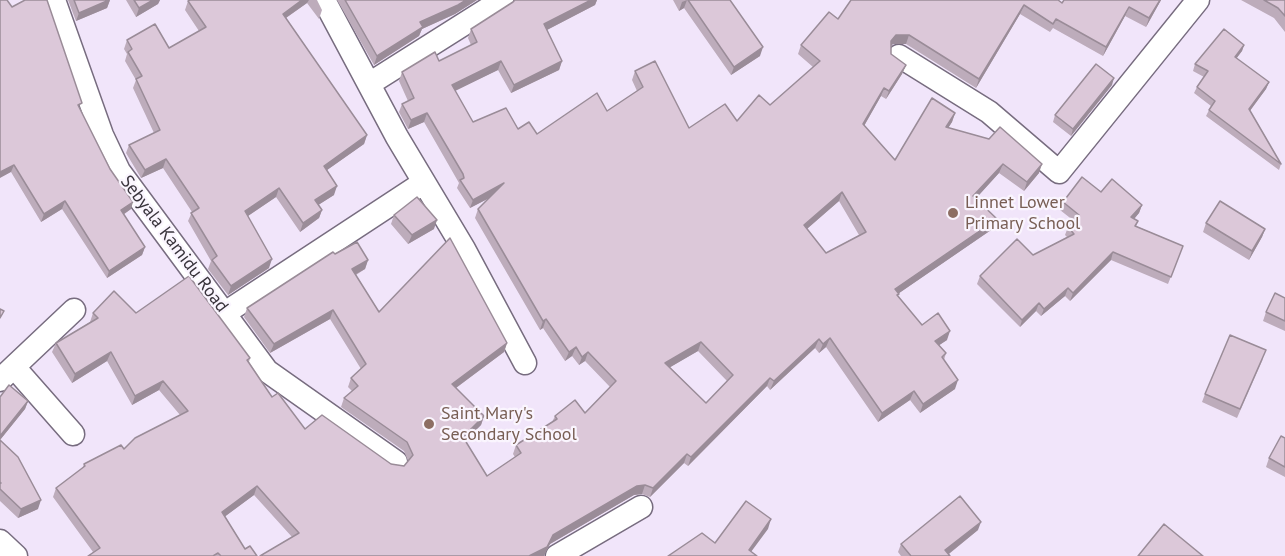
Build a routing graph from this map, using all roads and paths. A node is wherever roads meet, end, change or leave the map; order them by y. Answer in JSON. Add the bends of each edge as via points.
{"nodes":[{"id":1,"x":54,"y":0,"type":"edge"},
{"id":2,"x":324,"y":0,"type":"edge"},
{"id":3,"x":502,"y":0,"type":"edge"},
{"id":4,"x":1198,"y":0,"type":"edge"},
{"id":5,"x":899,"y":56,"type":"dead end"},
{"id":6,"x":369,"y":84,"type":"junction"},
{"id":7,"x":423,"y":183,"type":"junction"},
{"id":8,"x":74,"y":310,"type":"dead end"},
{"id":9,"x":225,"y":313,"type":"junction"},
{"id":10,"x":525,"y":363,"type":"dead end"},
{"id":11,"x":7,"y":374,"type":"edge"},
{"id":12,"x":73,"y":434,"type":"dead end"},
{"id":13,"x":396,"y":462,"type":"edge"},
{"id":14,"x":641,"y":507,"type":"dead end"},
{"id":15,"x":0,"y":541,"type":"edge"},
{"id":16,"x":16,"y":556,"type":"edge"},
{"id":17,"x":557,"y":556,"type":"edge"}],
"edges":[{"from":1,"to":9,"type":"street","name":"Sebyala Kamidu Road","via":[[102,135],[119,171]]},
{"from":2,"to":6,"type":"street"},
{"from":3,"to":6,"type":"street"},
{"from":4,"to":5,"type":"street","via":[[1059,172],[989,112]]},
{"from":6,"to":7,"type":"street"},
{"from":7,"to":9,"type":"street"},
{"from":7,"to":10,"type":"street","via":[[464,249]]},
{"from":8,"to":11,"type":"street"},
{"from":9,"to":13,"type":"street","name":"Sebyala Kamidu Road","via":[[267,371]]},
{"from":11,"to":12,"type":"street"},
{"from":14,"to":17,"type":"street"},
{"from":15,"to":16,"type":"street"}]}
